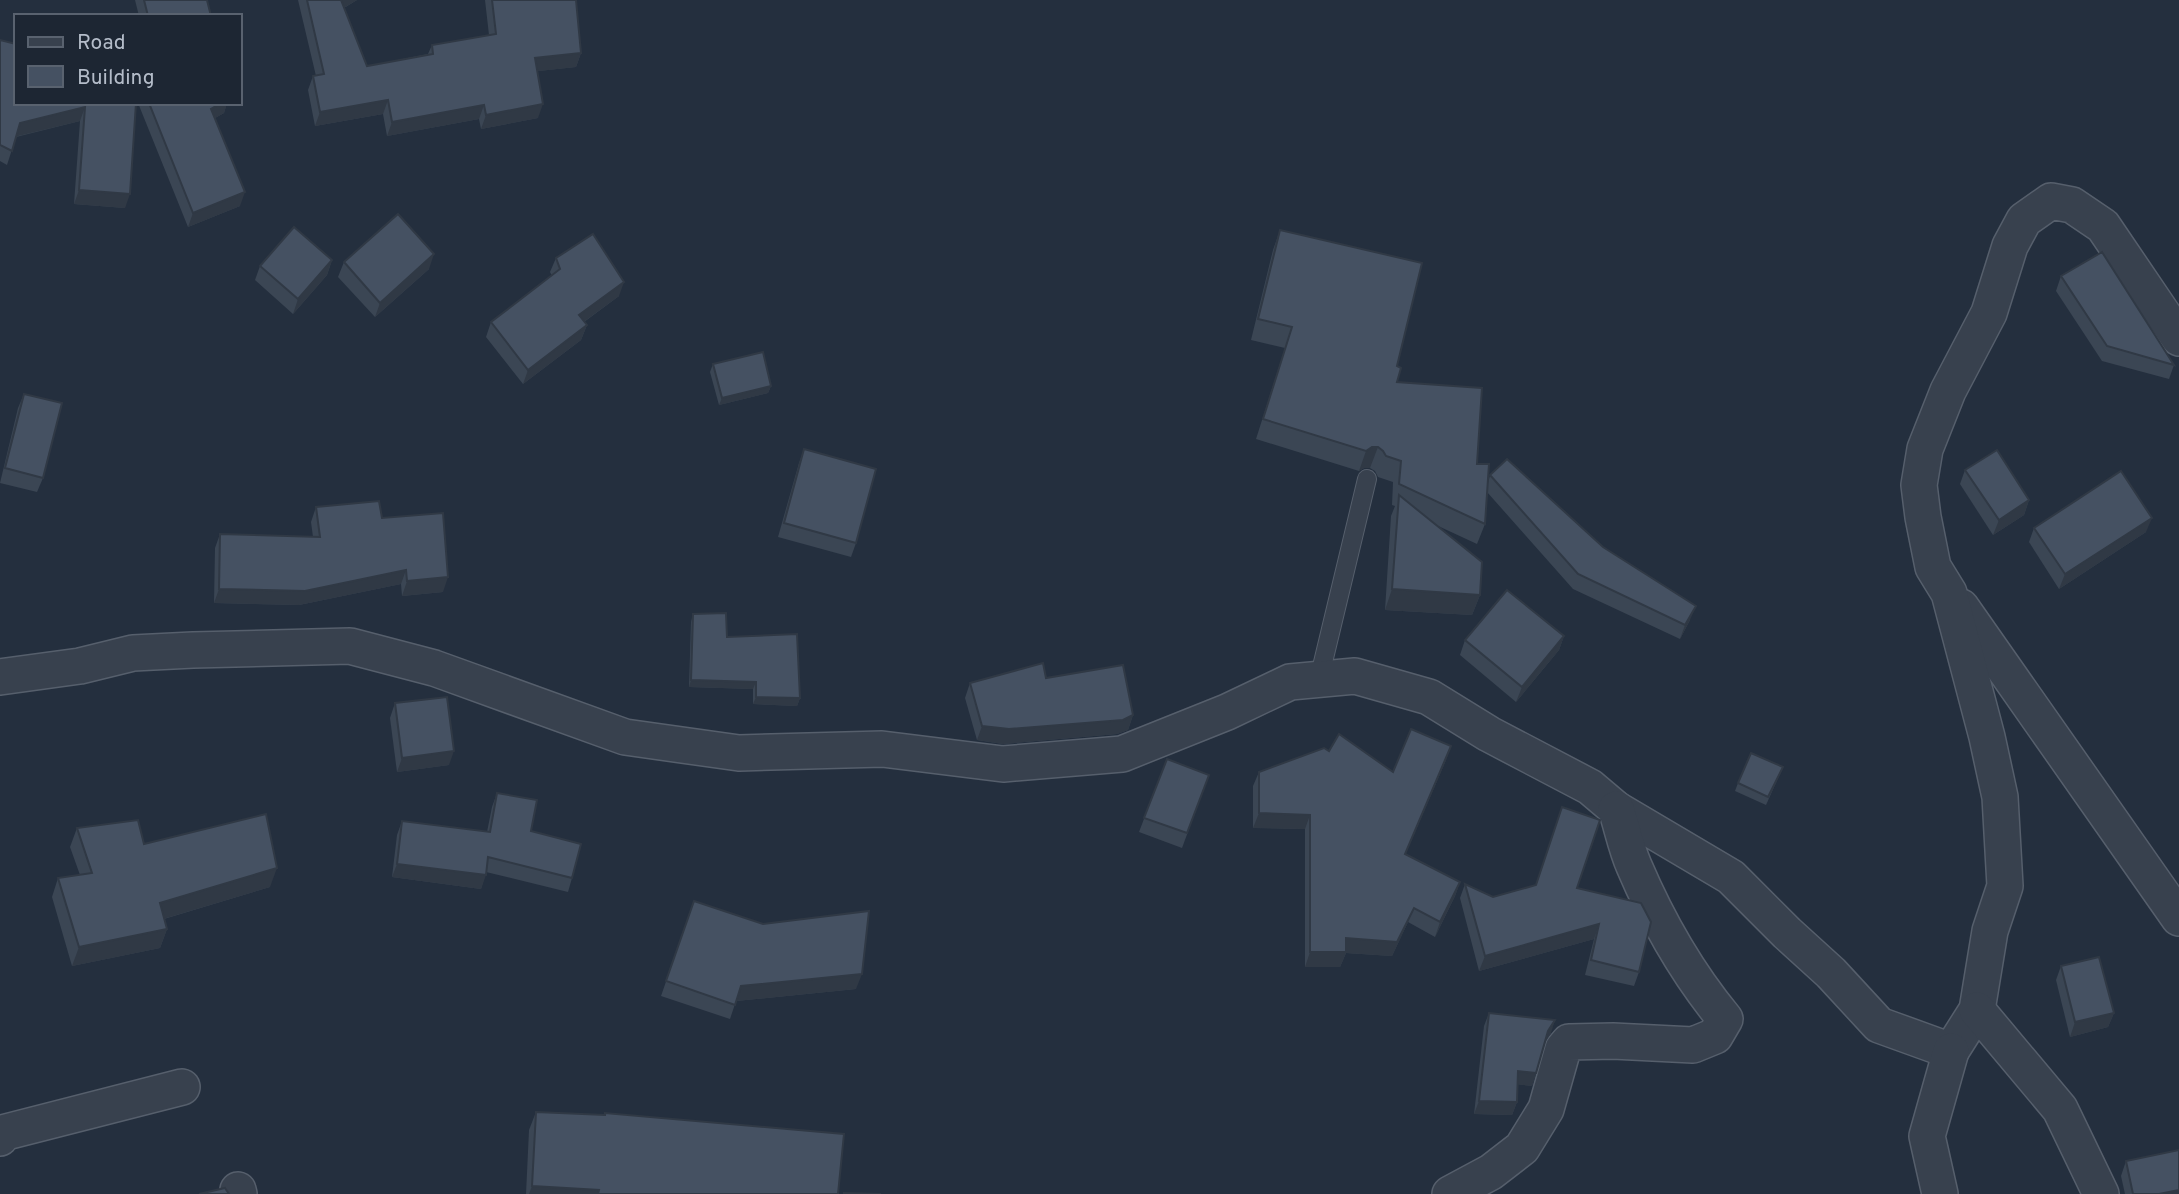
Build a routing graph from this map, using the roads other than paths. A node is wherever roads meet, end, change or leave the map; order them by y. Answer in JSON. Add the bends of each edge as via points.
{"nodes":[{"id":1,"x":2179,"y":338,"type":"edge"},
{"id":2,"x":1367,"y":479,"type":"edge"},
{"id":3,"x":1933,"y":566,"type":"junction"},
{"id":4,"x":0,"y":677,"type":"edge"},
{"id":5,"x":1319,"y":679,"type":"junction"},
{"id":6,"x":1616,"y":808,"type":"junction"},
{"id":7,"x":2179,"y":918,"type":"edge"},
{"id":8,"x":1977,"y":1010,"type":"junction"},
{"id":9,"x":1951,"y":1051,"type":"junction"},
{"id":10,"x":182,"y":1087,"type":"dead end"},
{"id":11,"x":0,"y":1138,"type":"edge"},
{"id":12,"x":1450,"y":1194,"type":"edge"},
{"id":13,"x":1940,"y":1194,"type":"edge"},
{"id":14,"x":2101,"y":1194,"type":"edge"}],
"edges":[{"from":1,"to":3,"type":"street","via":[[2103,226],[2072,205],[2051,201],[2024,220],[2010,246],[1989,313],[1948,391],[1925,449],[1919,485]]},
{"from":2,"to":5,"type":"lane"},
{"from":3,"to":7,"type":"street"},
{"from":3,"to":8,"type":"street","via":[[1949,593],[2000,797],[2005,886],[1990,930]]},
{"from":4,"to":5,"type":"street","via":[[133,653],[350,646],[434,668],[625,737],[739,753],[881,749],[1003,764],[1122,754],[1290,682]]},
{"from":5,"to":6,"type":"street","via":[[1355,676],[1429,697],[1590,787]]},
{"from":6,"to":9,"type":"street","via":[[1731,877],[1879,1025]]},
{"from":6,"to":12,"type":"street","via":[[1633,863],[1669,938],[1725,1018],[1715,1036],[1693,1045],[1569,1041],[1546,1109],[1522,1148],[1491,1172]]},
{"from":8,"to":9,"type":"street"},
{"from":8,"to":14,"type":"street","via":[[2060,1109]]},
{"from":9,"to":13,"type":"street","via":[[1927,1136]]},
{"from":10,"to":11,"type":"street","via":[[2,1133]]}]}
